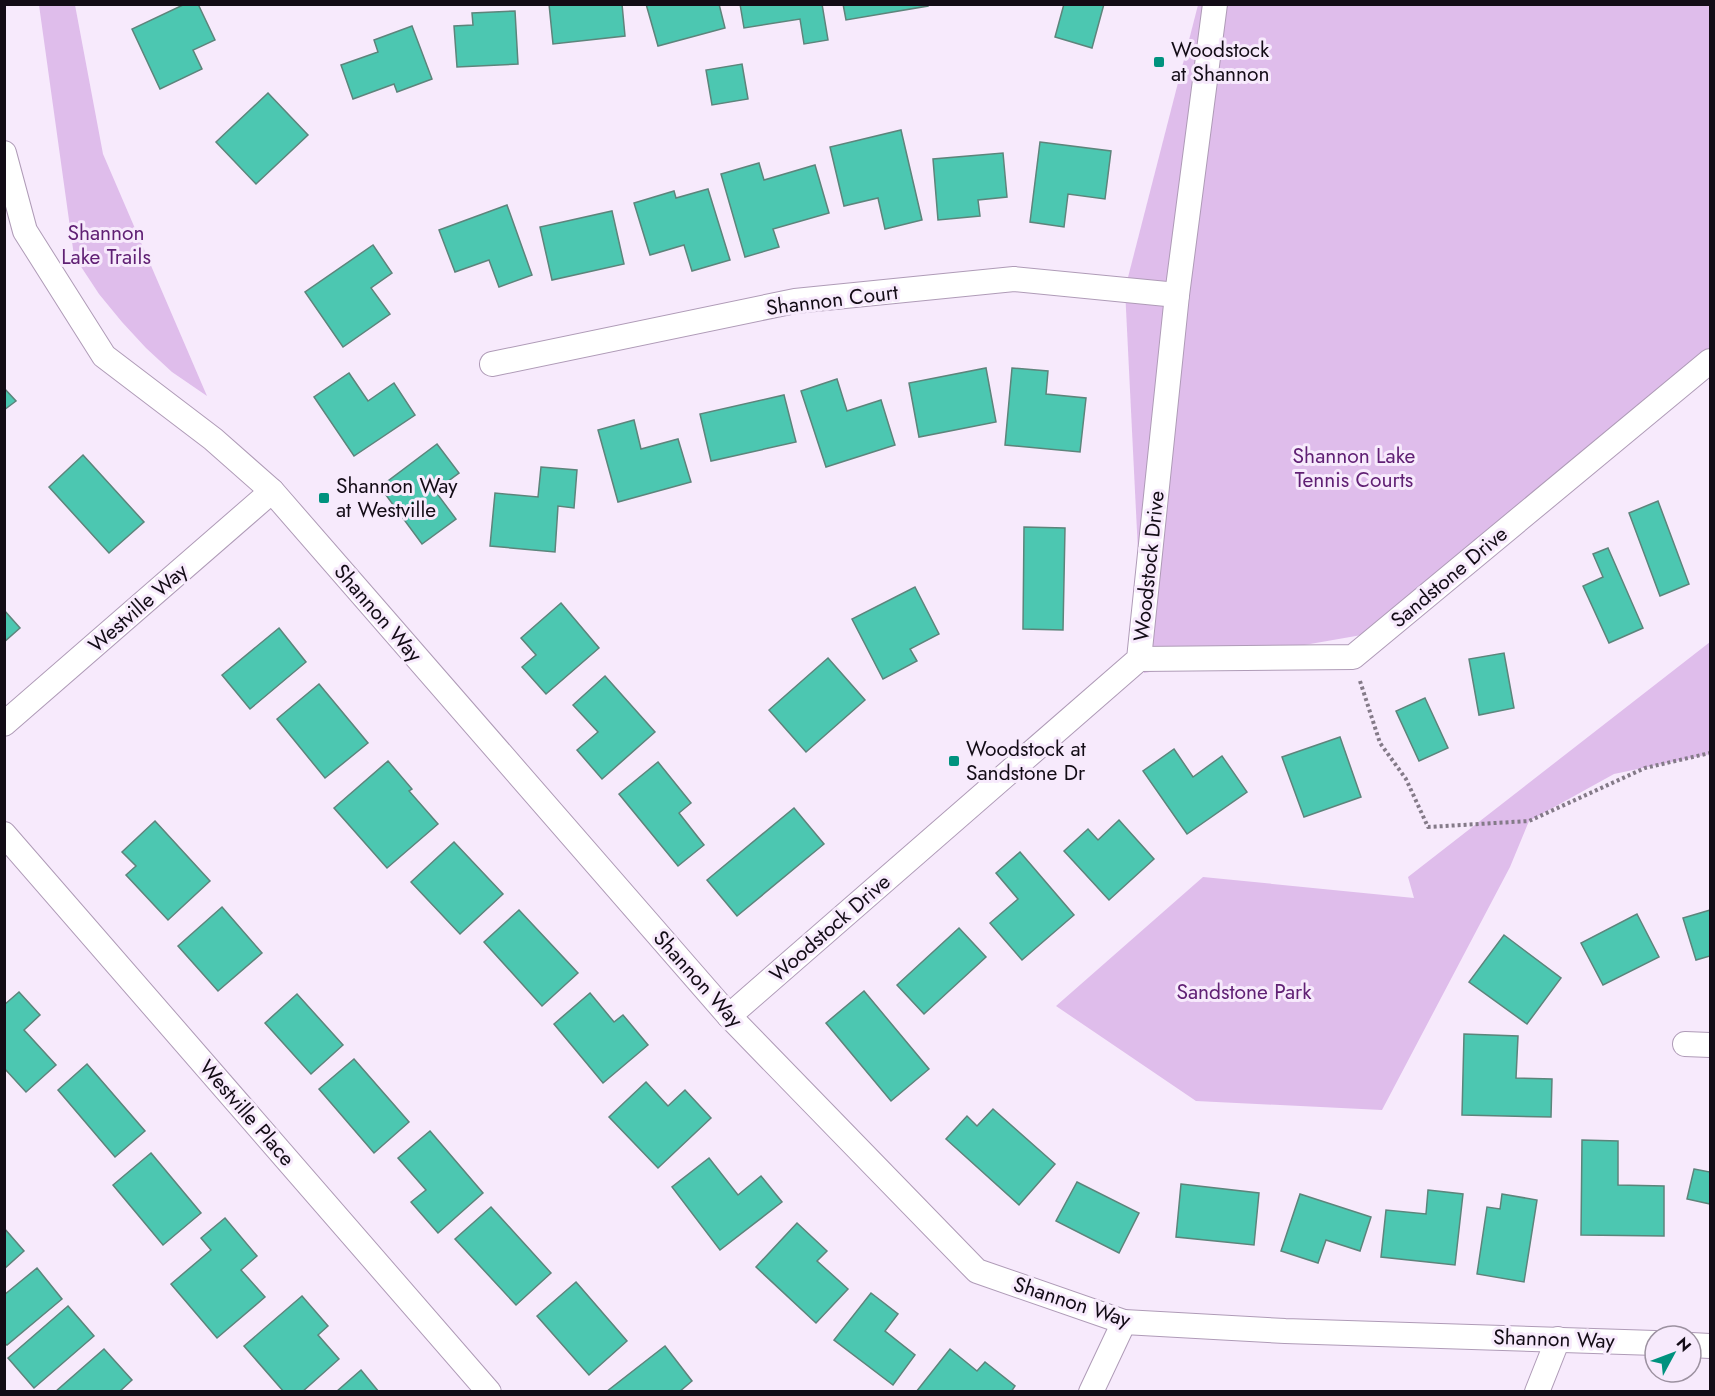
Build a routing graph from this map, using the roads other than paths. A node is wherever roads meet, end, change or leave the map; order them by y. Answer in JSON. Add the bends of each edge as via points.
{"nodes":[{"id":1,"x":1215,"y":4,"type":"edge"},
{"id":2,"x":4,"y":153,"type":"edge"},
{"id":3,"x":1177,"y":295,"type":"junction"},
{"id":4,"x":1710,"y":361,"type":"edge"},
{"id":5,"x":492,"y":364,"type":"dead end"},
{"id":6,"x":272,"y":491,"type":"junction"},
{"id":7,"x":1139,"y":659,"type":"junction"},
{"id":8,"x":4,"y":724,"type":"edge"},
{"id":9,"x":4,"y":834,"type":"edge"},
{"id":10,"x":729,"y":1016,"type":"junction"},
{"id":11,"x":1685,"y":1044,"type":"dead end"},
{"id":12,"x":1710,"y":1045,"type":"edge"},
{"id":13,"x":1124,"y":1322,"type":"junction"},
{"id":14,"x":1558,"y":1339,"type":"junction"},
{"id":15,"x":1643,"y":1343,"type":"edge"},
{"id":16,"x":489,"y":1392,"type":"edge"},
{"id":17,"x":1091,"y":1392,"type":"edge"},
{"id":18,"x":1538,"y":1392,"type":"edge"}],
"edges":[{"from":1,"to":3,"type":"street","name":"Woodstock Drive"},
{"from":2,"to":6,"type":"street","name":"Shannon Way","via":[[25,231],[104,356],[213,439]]},
{"from":3,"to":5,"type":"street","name":"Shannon Court","via":[[1014,279],[991,281],[795,301]]},
{"from":3,"to":7,"type":"street","name":"Woodstock Drive"},
{"from":4,"to":7,"type":"street","name":"Sandstone Drive","via":[[1353,657]]},
{"from":6,"to":8,"type":"street","name":"Westville Way"},
{"from":6,"to":10,"type":"street","name":"Shannon Way"},
{"from":7,"to":10,"type":"street","name":"Woodstock Drive"},
{"from":9,"to":16,"type":"street","name":"Westville Place"},
{"from":10,"to":13,"type":"street","name":"Shannon Way","via":[[977,1270]]},
{"from":11,"to":12,"type":"street"},
{"from":13,"to":14,"type":"street","name":"Shannon Way"},
{"from":13,"to":17,"type":"street"},
{"from":14,"to":15,"type":"street","name":"Shannon Way"},
{"from":14,"to":18,"type":"street"}]}
